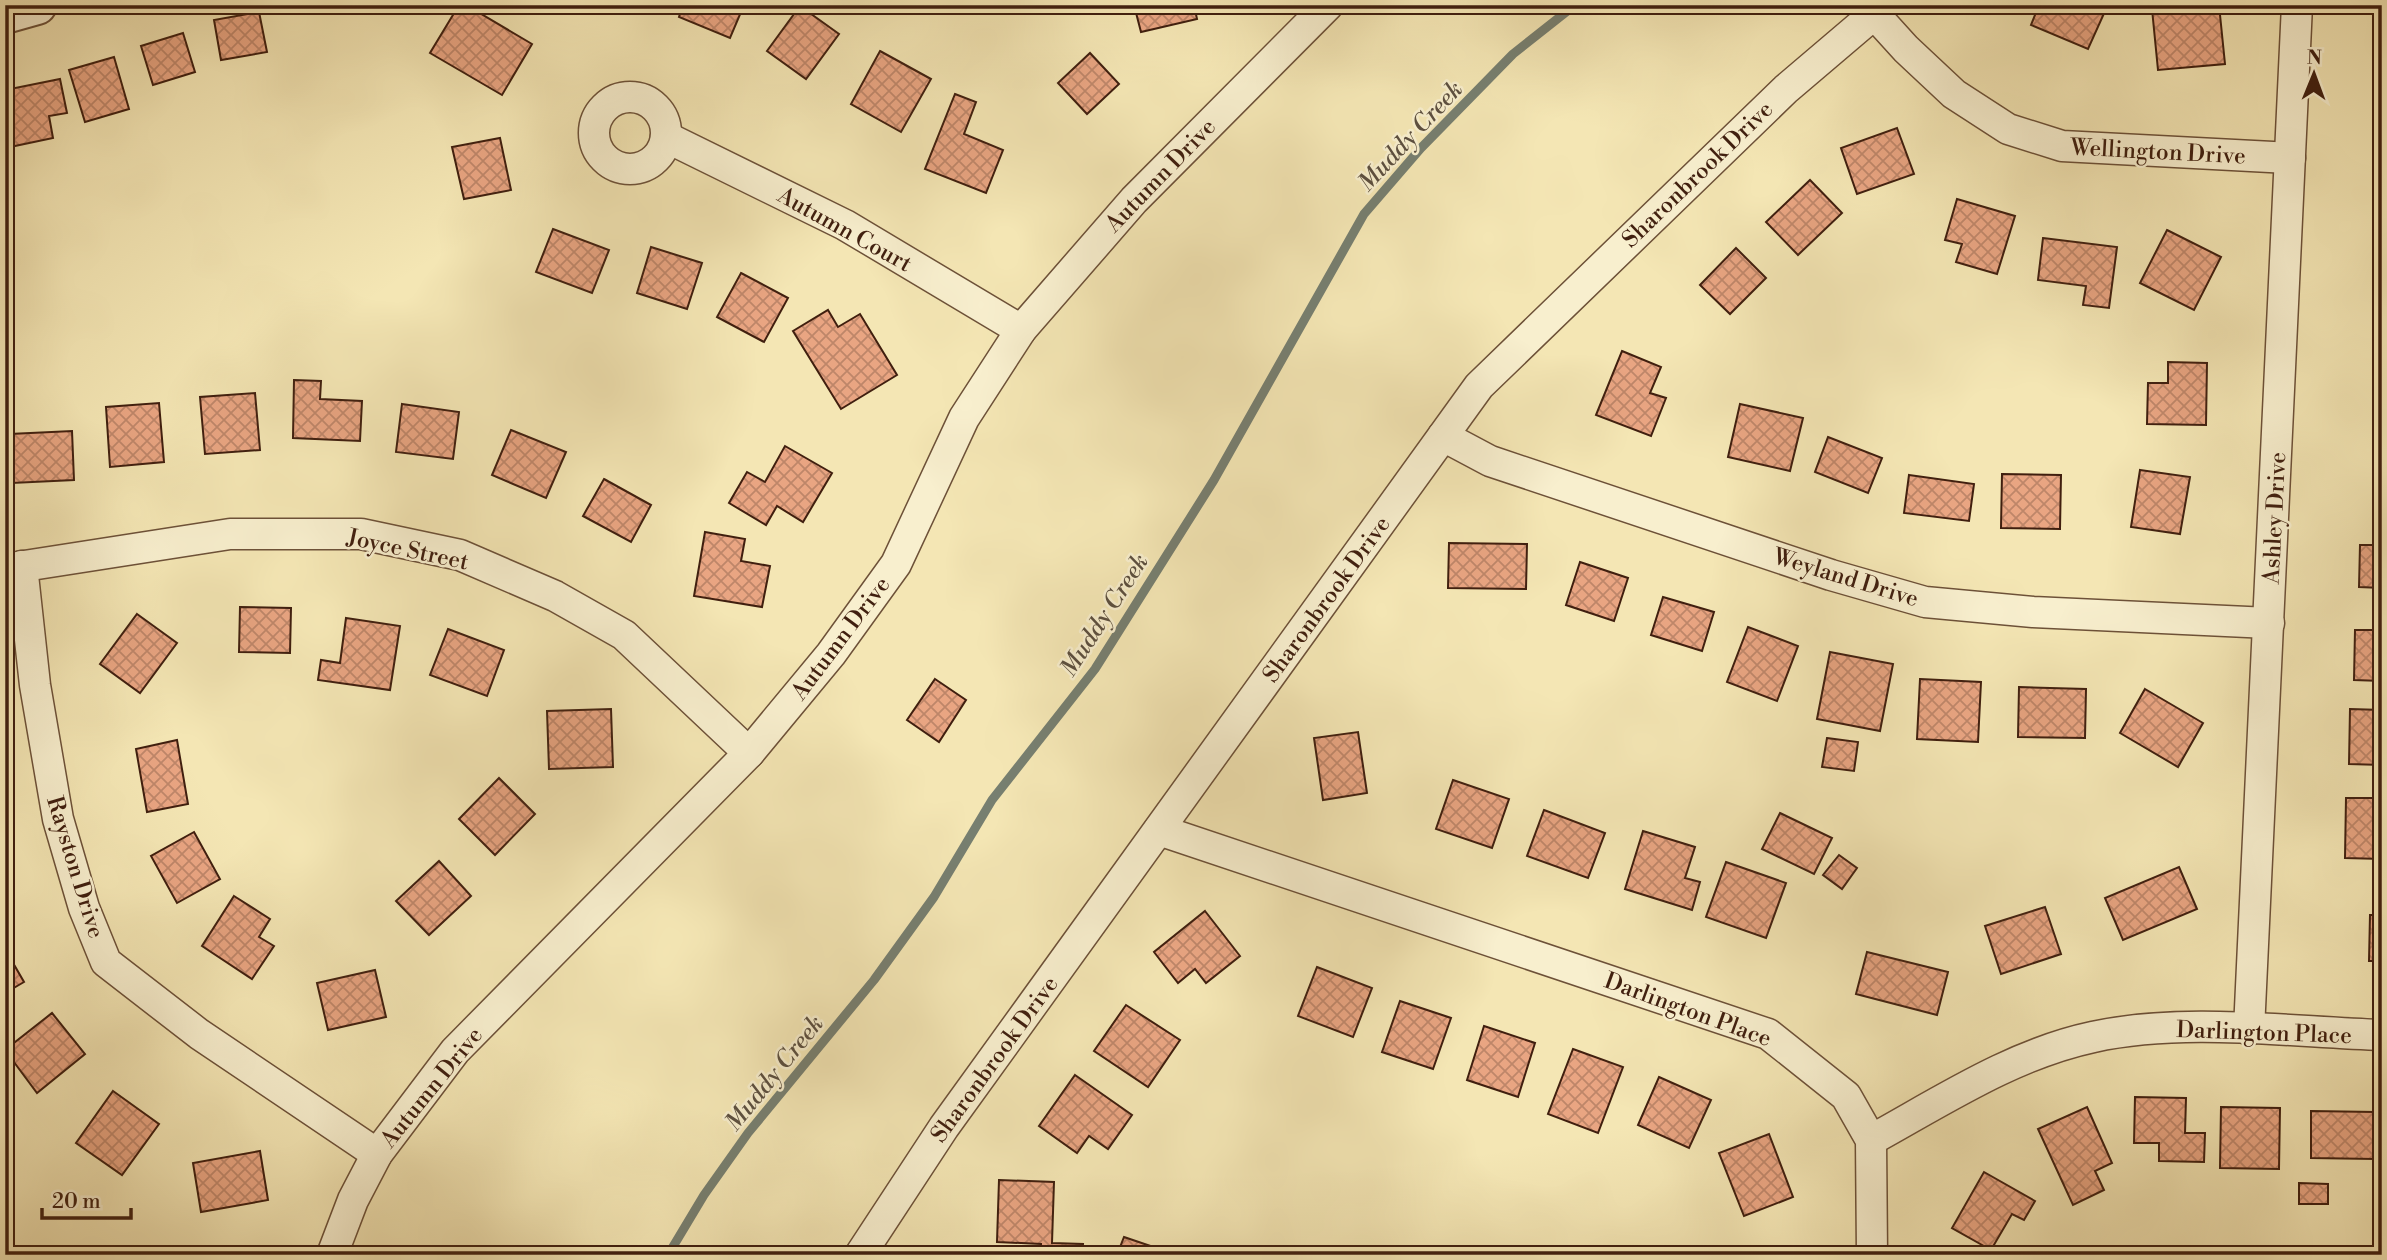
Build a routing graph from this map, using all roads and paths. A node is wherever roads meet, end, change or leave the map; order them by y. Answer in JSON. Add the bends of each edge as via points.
{"nodes":[{"id":1,"x":37,"y":5,"type":"edge"},
{"id":2,"x":2297,"y":5,"type":"edge"},
{"id":3,"x":1318,"y":9,"type":"edge"},
{"id":4,"x":1870,"y":10,"type":"edge"},
{"id":5,"x":5,"y":14,"type":"edge"},
{"id":6,"x":666,"y":136,"type":"dead end"},
{"id":7,"x":2290,"y":158,"type":"junction"},
{"id":8,"x":1021,"y":330,"type":"junction"},
{"id":9,"x":1443,"y":436,"type":"junction"},
{"id":10,"x":13,"y":568,"type":"edge"},
{"id":11,"x":2269,"y":623,"type":"junction"},
{"id":12,"x":749,"y":753,"type":"junction"},
{"id":13,"x":1158,"y":830,"type":"junction"},
{"id":14,"x":2249,"y":1030,"type":"junction"},
{"id":15,"x":2382,"y":1035,"type":"edge"},
{"id":16,"x":1871,"y":1140,"type":"junction"},
{"id":17,"x":377,"y":1154,"type":"junction"},
{"id":18,"x":332,"y":1255,"type":"edge"},
{"id":19,"x":860,"y":1255,"type":"edge"},
{"id":20,"x":1872,"y":1255,"type":"edge"}],
"edges":[{"from":1,"to":5,"type":"street"},
{"from":2,"to":7,"type":"street","name":"Ashley Drive"},
{"from":3,"to":8,"type":"street","name":"Autumn Drive","via":[[1134,200]]},
{"from":4,"to":7,"type":"street","name":"Wellington Drive","via":[[1954,94],[2008,129],[2062,146]]},
{"from":4,"to":9,"type":"street","name":"Sharonbrook Drive","via":[[1554,311],[1479,386]]},
{"from":6,"to":8,"type":"street","name":"Autumn Court","via":[[845,225]]},
{"from":7,"to":11,"type":"street","name":"Ashley Drive"},
{"from":8,"to":12,"type":"street","name":"Autumn Drive","via":[[964,418],[897,564],[831,654]]},
{"from":9,"to":11,"type":"street","name":"Weyland Drive","via":[[1490,461],[1925,602]]},
{"from":9,"to":13,"type":"street","name":"Sharonbrook Drive"},
{"from":10,"to":12,"type":"street","name":"Joyce Street","via":[[230,534],[361,534],[460,555],[555,596],[624,635]]},
{"from":10,"to":17,"type":"street","name":"Rayston Drive","via":[[58,819],[84,908],[106,962],[199,1034]]},
{"from":11,"to":14,"type":"street","name":"Ashley Drive"},
{"from":12,"to":17,"type":"street","name":"Autumn Drive","via":[[455,1051]]},
{"from":13,"to":16,"type":"street","name":"Darlington Place","via":[[1768,1034],[1846,1096]]},
{"from":13,"to":19,"type":"street","name":"Sharonbrook Drive","via":[[944,1127]]},
{"from":14,"to":15,"type":"street","name":"Darlington Place"},
{"from":14,"to":16,"type":"street","name":"Darlington Place","via":[[2170,1028],[2093,1037],[2003,1068]]},
{"from":16,"to":20,"type":"street"},
{"from":17,"to":18,"type":"street","name":"Autumn Drive"}]}
